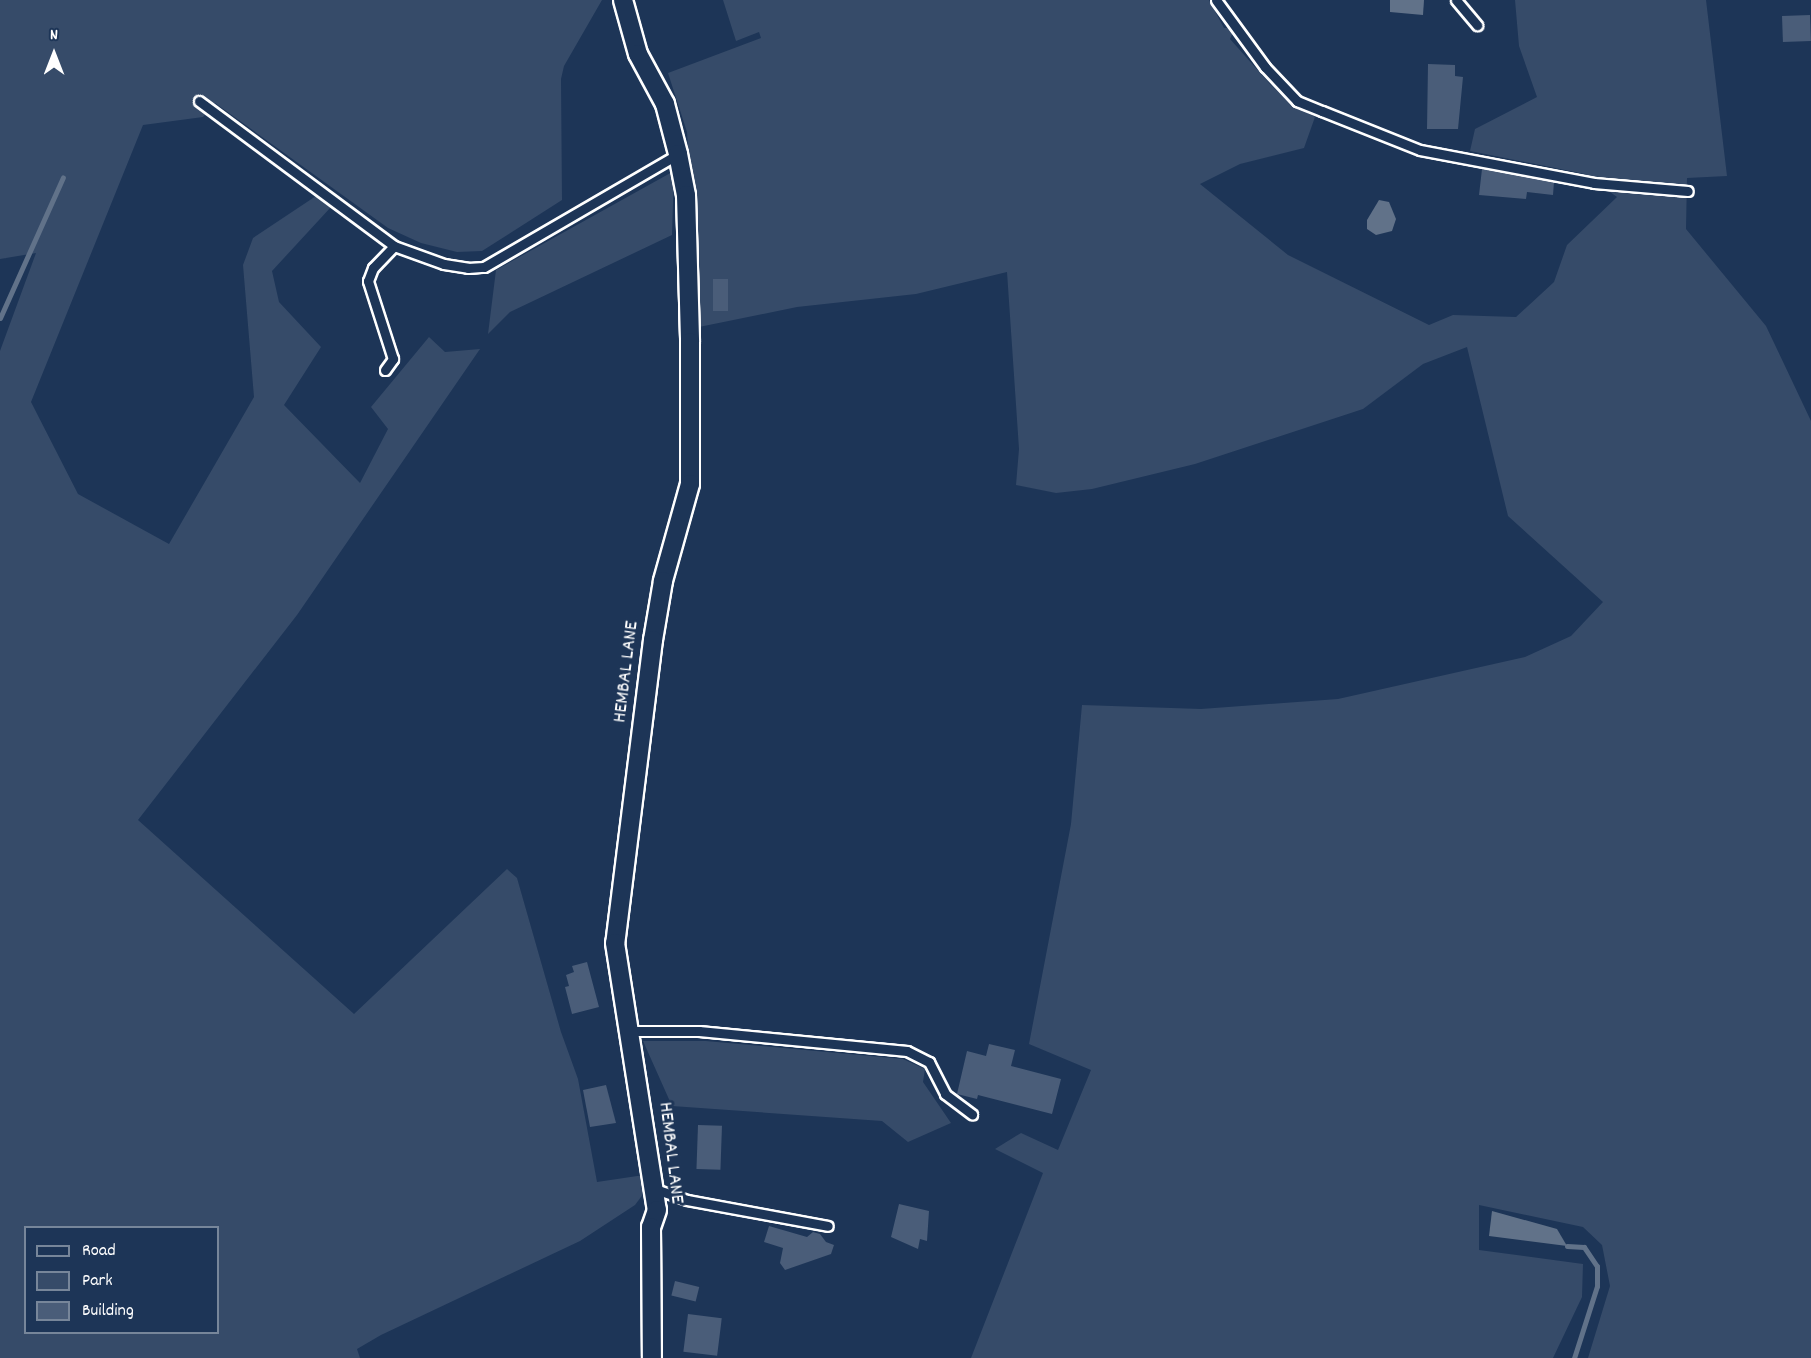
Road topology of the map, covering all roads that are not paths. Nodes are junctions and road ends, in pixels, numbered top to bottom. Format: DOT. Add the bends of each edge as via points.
graph roads {
  1 [pos="623,0"];
  2 [pos="1216,0"];
  3 [pos="1456,0"];
  4 [pos="1477,25"];
  5 [pos="199,101"];
  6 [pos="678,154"];
  7 [pos="1688,191"];
  8 [pos="394,246"];
  9 [pos="385,370"];
  10 [pos="629,1031"];
  11 [pos="972,1114"];
  12 [pos="655,1188"];
  13 [pos="828,1226"];
  14 [pos="652,1358"];
  1 -- 6 [label="street, HEMBAL LANE" via="638,54 665,104"];
  2 -- 7 [label="lane" via="1265,67 1297,101 1314,108 1420,150 1594,183"];
  3 -- 4 [label="lane"];
  5 -- 8 [label="lane"];
  6 -- 8 [label="lane" via="484,267 444,264"];
  6 -- 10 [label="street, HEMBAL LANE" via="686,195 690,484 663,581 652,640 615,943"];
  8 -- 9 [label="lane" via="373,268 368,281 393,359"];
  10 -- 11 [label="lane" via="699,1031 907,1051 929,1062 945,1094"];
  10 -- 12 [label="street, HEMBAL LANE"];
  12 -- 13 [label="lane" via="687,1200"];
  12 -- 14 [label="street, HEMBAL LANE" via="657,1210 651,1227"];
}
